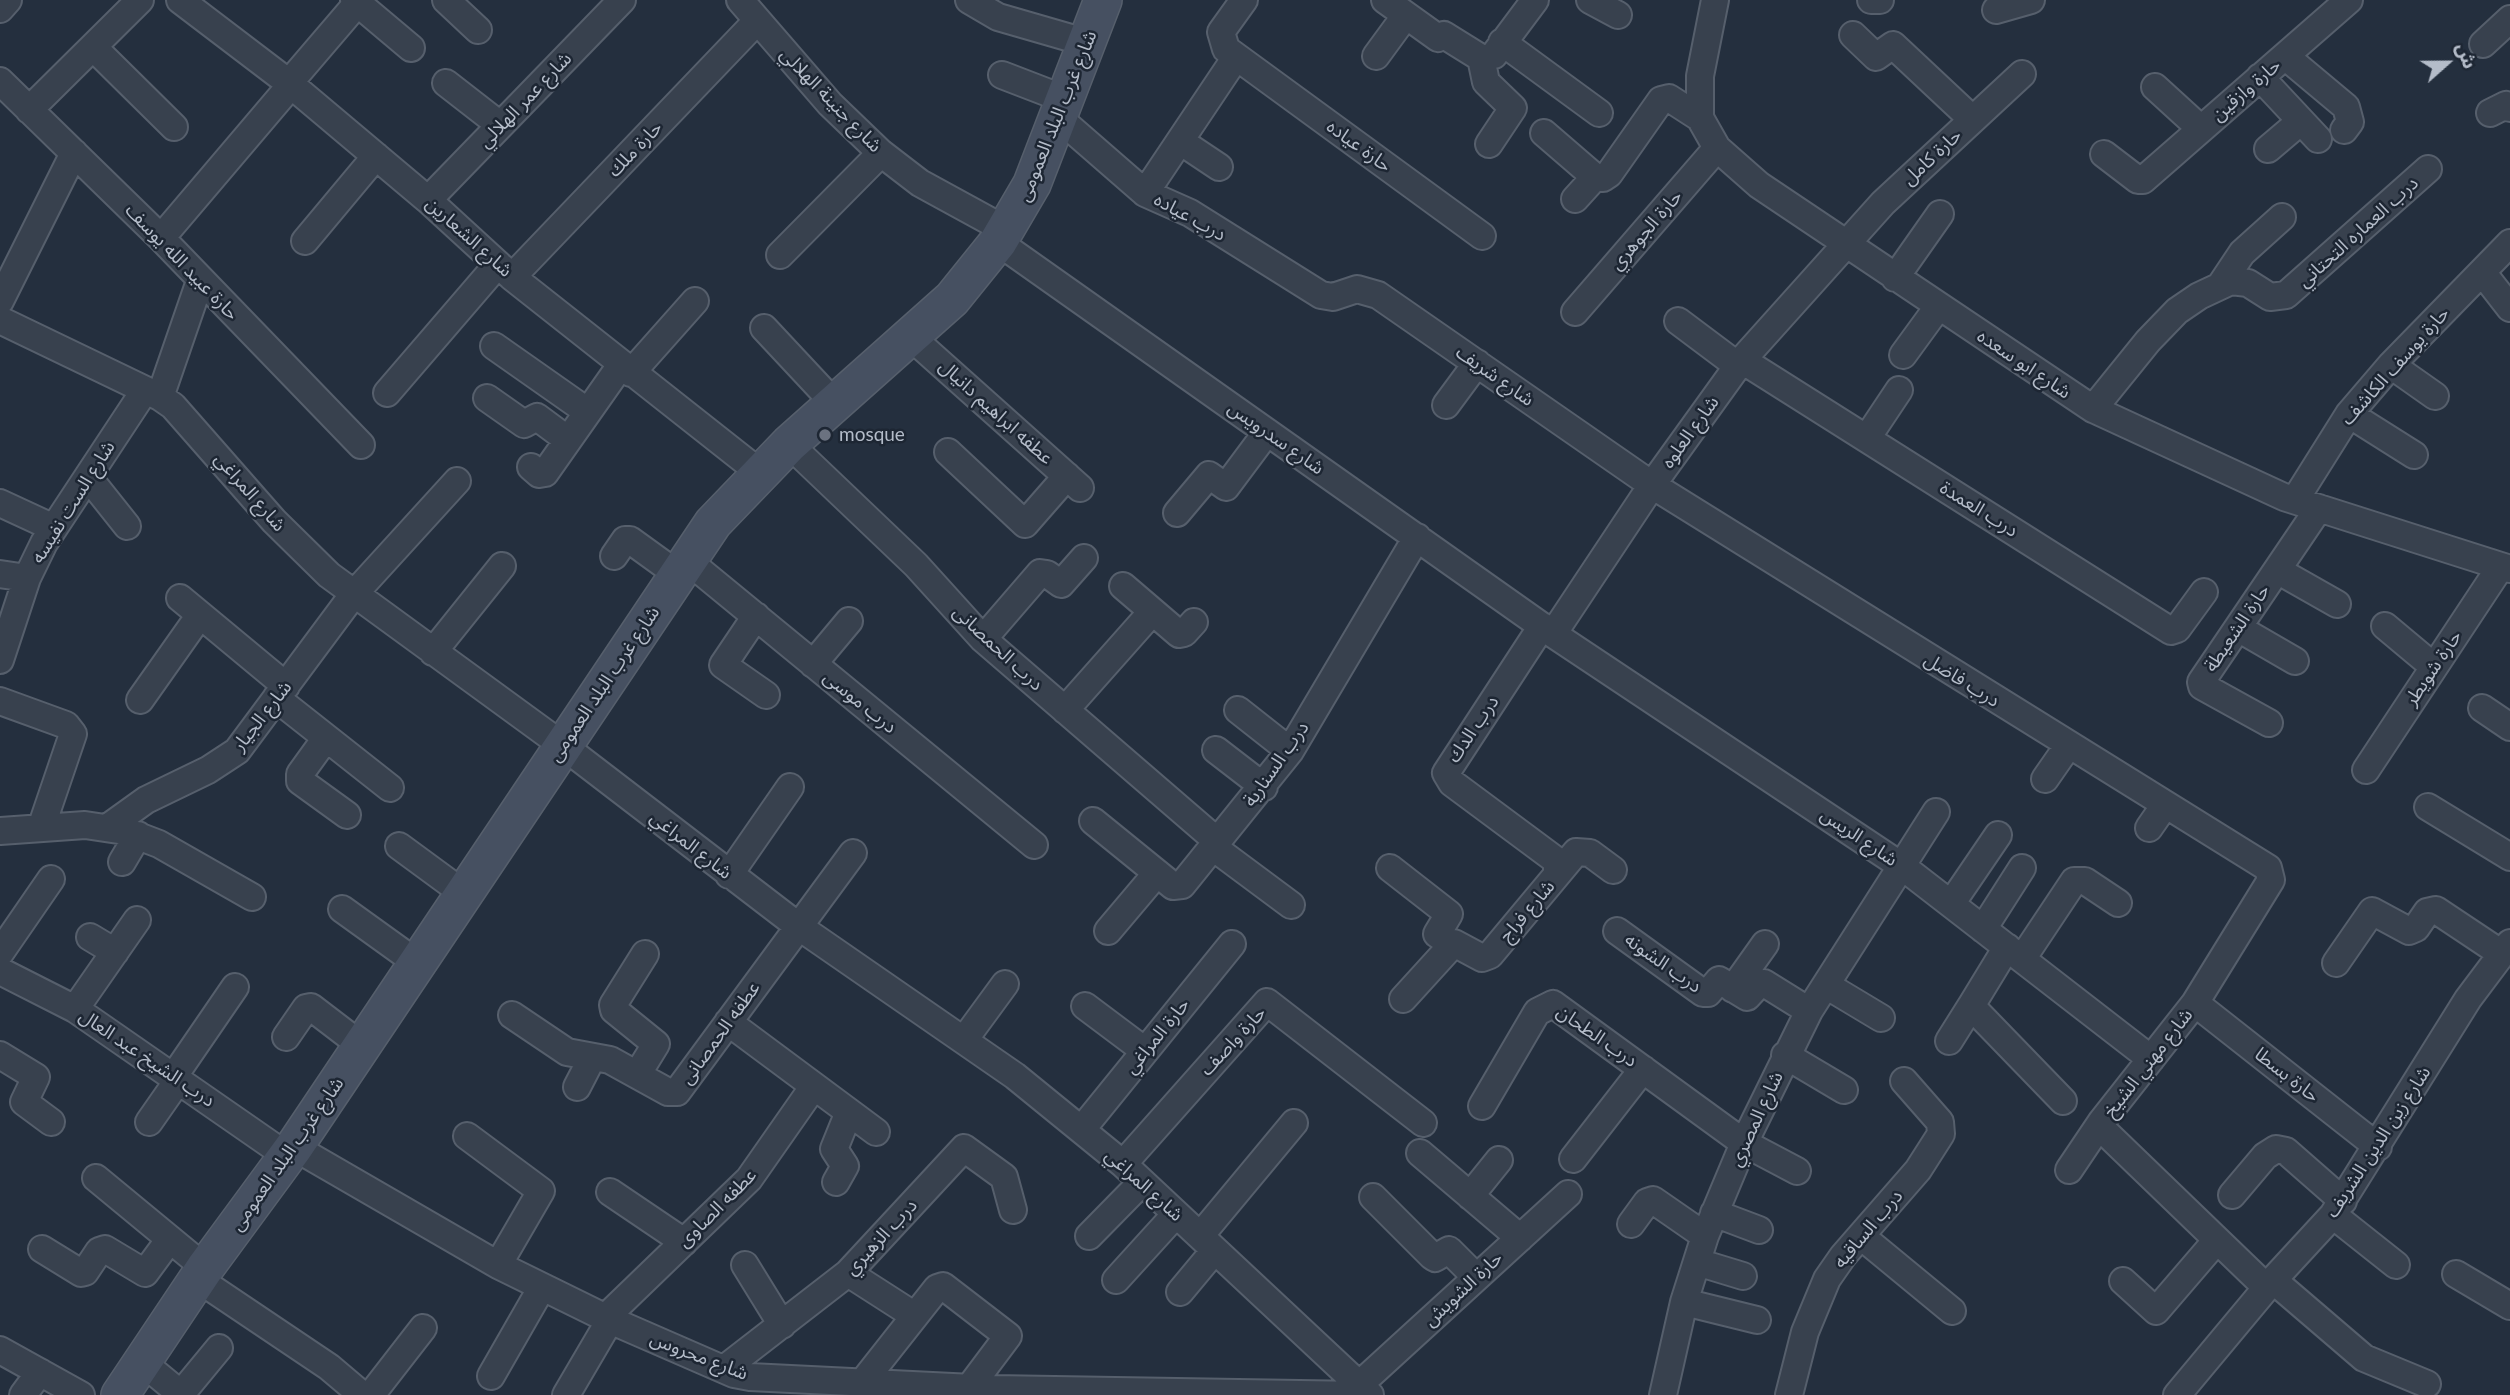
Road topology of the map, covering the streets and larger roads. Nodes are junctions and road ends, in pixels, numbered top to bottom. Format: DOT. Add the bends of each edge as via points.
graph roads {
  1 [pos="8,0"];
  2 [pos="140,0"];
  3 [pos="180,0"];
  4 [pos="446,0"];
  5 [pos="740,0"];
  6 [pos="969,0"];
  7 [pos="1103,0"];
  8 [pos="1244,0"];
  9 [pos="1535,0"];
  10 [pos="1590,0"];
  11 [pos="1715,0"];
  12 [pos="1871,0"];
  13 [pos="1880,0"];
  14 [pos="2031,0"];
  15 [pos="2349,0"];
  16 [pos="357,1"];
  17 [pos="611,4"];
  18 [pos="1396,7"];
  19 [pos="0,9"];
  20 [pos="1996,10"];
  21 [pos="1618,15"];
  22 [pos="2510,19"];
  23 [pos="757,21"];
  24 [pos="478,30"];
  25 [pos="1853,36"];
  26 [pos="1503,42"];
  27 [pos="1088,43"];
  28 [pos="2483,44"];
  29 [pos="93,47"];
  30 [pos="411,48"];
  31 [pos="1376,56"];
  32 [pos="2284,56"];
  33 [pos="1236,57"];
  34 [pos="1485,69"];
  35 [pos="2022,74"];
  36 [pos="1002,75"];
  37 [pos="2260,77"];
  38 [pos="0,81"];
  39 [pos="446,82"];
  40 [pos="290,84"];
  41 [pos="2155,87"];
  42 [pos="1063,109"];
  43 [pos="29,110"];
  44 [pos="1599,113"];
  45 [pos="1700,118"];
  46 [pos="1972,119"];
  47 [pos="500,125"];
  48 [pos="174,127"];
  49 [pos="2201,129"];
  50 [pos="2344,130"];
  51 [pos="1545,133"];
  52 [pos="1180,141"];
  53 [pos="1489,144"];
  54 [pos="1717,148"];
  55 [pos="2268,149"];
  56 [pos="74,153"];
  57 [pos="881,153"];
  58 [pos="2104,154"];
  59 [pos="376,156"];
  60 [pos="1219,167"];
  61 [pos="2428,169"];
  62 [pos="1595,177"];
  63 [pos="1145,192"];
  64 [pos="1575,199"];
  65 [pos="428,200"];
  66 [pos="1940,214"];
  67 [pos="2282,217"];
  68 [pos="1002,236"];
  69 [pos="1482,236"];
  70 [pos="161,238"];
  71 [pos="305,241"];
  72 [pos="1844,243"];
  73 [pos="2510,243"];
  74 [pos="780,255"];
  75 [pos="505,271"];
  76 [pos="2482,272"];
  77 [pos="1895,278"];
  78 [pos="200,281"];
  79 [pos="2222,283"];
  80 [pos="1333,297"];
  81 [pos="0,301"];
  82 [pos="695,301"];
  83 [pos="1938,307"];
  84 [pos="2510,308"];
  85 [pos="1575,312"];
  86 [pos="0,320"];
  87 [pos="1678,321"];
  88 [pos="764,328"];
  89 [pos="911,337"];
  90 [pos="494,346"];
  91 [pos="1903,355"];
  92 [pos="1476,363"];
  93 [pos="1740,363"];
  94 [pos="2391,365"];
  95 [pos="626,369"];
  96 [pos="1899,390"];
  97 [pos="152,393"];
  98 [pos="387,393"];
  99 [pos="2435,396"];
  100 [pos="487,398"];
  101 [pos="835,404"];
  102 [pos="1446,405"];
  103 [pos="2093,409"];
  104 [pos="588,412"];
  105 [pos="2349,414"];
  106 [pos="1268,432"];
  107 [pos="1867,438"];
  108 [pos="568,440"];
  109 [pos="789,444"];
  110 [pos="361,445"];
  111 [pos="948,452"];
  112 [pos="2414,455"];
  113 [pos="531,467"];
  114 [pos="759,472"];
  115 [pos="88,477"];
  116 [pos="457,481"];
  117 [pos="1652,485"];
  118 [pos="4,496"];
  119 [pos="2307,504"];
  120 [pos="1177,513"];
  121 [pos="127,526"];
  122 [pos="54,528"];
  123 [pos="1417,537"];
  124 [pos="614,556"];
  125 [pos="1084,558"];
  126 [pos="502,566"];
  127 [pos="682,567"];
  128 [pos="2506,567"];
  129 [pos="2277,569"];
  130 [pos="0,574"];
  131 [pos="27,578"];
  132 [pos="1123,586"];
  133 [pos="2204,592"];
  134 [pos="353,595"];
  135 [pos="2337,604"];
  136 [pos="1152,612"];
  137 [pos="756,616"];
  138 [pos="849,621"];
  139 [pos="1194,622"];
  140 [pos="2385,626"];
  141 [pos="2238,628"];
  142 [pos="1548,630"];
  143 [pos="983,639"];
  144 [pos="433,652"];
  145 [pos="0,660"];
  146 [pos="2295,661"];
  147 [pos="813,664"];
  148 [pos="2434,667"];
  149 [pos="281,692"];
  150 [pos="766,695"];
  151 [pos="140,700"];
  152 [pos="0,701"];
  153 [pos="2482,708"];
  154 [pos="1065,710"];
  155 [pos="1238,710"];
  156 [pos="2269,723"];
  157 [pos="2510,727"];
  158 [pos="326,738"];
  159 [pos="562,745"];
  160 [pos="2068,746"];
  161 [pos="1216,750"];
  162 [pos="1290,751"];
  163 [pos="2365,770"];
  164 [pos="2045,779"];
  165 [pos="790,787"];
  166 [pos="1264,787"];
  167 [pos="390,788"];
  168 [pos="2165,805"];
  169 [pos="2428,807"];
  170 [pos="1936,812"];
  171 [pos="347,816"];
  172 [pos="1093,821"];
  173 [pos="41,828"];
  174 [pos="107,828"];
  175 [pos="2149,828"];
  176 [pos="0,831"];
  177 [pos="138,835"];
  178 [pos="1998,835"];
  179 [pos="1215,844"];
  180 [pos="1034,845"];
  181 [pos="398,846"];
  182 [pos="853,853"];
  183 [pos="2510,857"];
  184 [pos="122,862"];
  185 [pos="1903,867"];
  186 [pos="1390,868"];
  187 [pos="2022,868"];
  188 [pos="1613,870"];
  189 [pos="1157,873"];
  190 [pos="1558,874"];
  191 [pos="2272,874"];
  192 [pos="729,875"];
  193 [pos="51,879"];
  194 [pos="248,885"];
  195 [pos="464,893"];
  196 [pos="2118,903"];
  197 [pos="1951,904"];
  198 [pos="1291,905"];
  199 [pos="342,909"];
  200 [pos="137,920"];
  201 [pos="798,926"];
  202 [pos="1983,929"];
  203 [pos="1108,931"];
  204 [pos="1617,931"];
  205 [pos="90,937"];
  206 [pos="1232,944"];
  207 [pos="1765,944"];
  208 [pos="1453,945"];
  209 [pos="2506,948"];
  210 [pos="115,951"];
  211 [pos="2014,953"];
  212 [pos="645,954"];
  213 [pos="417,963"];
  214 [pos="2336,963"];
  215 [pos="2,972"];
  216 [pos="1005,984"];
  217 [pos="1826,985"];
  218 [pos="234,987"];
  219 [pos="1733,989"];
  220 [pos="1403,999"];
  221 [pos="2195,1003"];
  222 [pos="1085,1006"];
  223 [pos="1971,1006"];
  224 [pos="75,1009"];
  225 [pos="1809,1011"];
  226 [pos="512,1015"];
  227 [pos="1881,1018"];
  228 [pos="728,1022"];
  229 [pos="286,1037"];
  230 [pos="964,1040"];
  231 [pos="1949,1041"];
  232 [pos="362,1046"];
  233 [pos="1145,1051"];
  234 [pos="0,1055"];
  235 [pos="1785,1055"];
  236 [pos="592,1058"];
  237 [pos="2151,1059"];
  238 [pos="1643,1069"];
  239 [pos="637,1075"];
  240 [pos="177,1078"];
  241 [pos="1904,1082"];
  242 [pos="814,1086"];
  243 [pos="577,1087"];
  244 [pos="1844,1090"];
  245 [pos="2063,1101"];
  246 [pos="1482,1106"];
  247 [pos="1958,1109"];
  248 [pos="849,1111"];
  249 [pos="2102,1121"];
  250 [pos="51,1122"];
  251 [pos="149,1122"];
  252 [pos="1294,1123"];
  253 [pos="1423,1123"];
  254 [pos="1082,1129"];
  255 [pos="876,1132"];
  256 [pos="1941,1134"];
  257 [pos="467,1136"];
  258 [pos="1744,1143"];
  259 [pos="2378,1147"];
  260 [pos="291,1152"];
  261 [pos="1420,1153"];
  262 [pos="1573,1159"];
  263 [pos="1499,1160"];
  264 [pos="1123,1164"];
  265 [pos="2069,1170"];
  266 [pos="1797,1171"];
  267 [pos="96,1178"];
  268 [pos="836,1182"];
  269 [pos="1142,1182"];
  270 [pos="610,1192"];
  271 [pos="1568,1194"];
  272 [pos="2232,1195"];
  273 [pos="1470,1196"];
  274 [pos="1373,1197"];
  275 [pos="2338,1208"];
  276 [pos="1013,1210"];
  277 [pos="1176,1214"];
  278 [pos="1631,1224"];
  279 [pos="1710,1225"];
  280 [pos="1759,1230"];
  281 [pos="1089,1236"];
  282 [pos="1861,1236"];
  283 [pos="1520,1237"];
  284 [pos="170,1239"];
  285 [pos="2217,1240"];
  286 [pos="684,1242"];
  287 [pos="1207,1243"];
  288 [pos="42,1249"];
  289 [pos="1697,1262"];
  290 [pos="498,1265"];
  291 [pos="745,1265"];
  292 [pos="2396,1265"];
  293 [pos="848,1273"];
  294 [pos="202,1274"];
  295 [pos="2456,1274"];
  296 [pos="1743,1276"];
  297 [pos="1476,1277"];
  298 [pos="1116,1280"];
  299 [pos="2123,1281"];
  300 [pos="2270,1284"];
  301 [pos="541,1287"];
  302 [pos="1180,1292"];
  303 [pos="1684,1302"];
  304 [pos="2510,1306"];
  305 [pos="1952,1311"];
  306 [pos="915,1316"];
  307 [pos="607,1319"];
  308 [pos="1756,1320"];
  309 [pos="782,1325"];
  310 [pos="423,1328"];
  311 [pos="219,1348"];
  312 [pos="0,1350"];
  313 [pos="142,1362"];
  314 [pos="40,1372"];
  315 [pos="491,1376"];
  316 [pos="730,1379"];
  317 [pos="862,1383"];
  318 [pos="2427,1384"];
  319 [pos="987,1392"];
  320 [pos="1363,1392"];
  321 [pos="181,1394"];
  322 [pos="1149,1394"];
  323 [pos="23,1395"];
  324 [pos="81,1395"];
  325 [pos="120,1395"];
  326 [pos="362,1395"];
  327 [pos="371,1395"];
  328 [pos="566,1395"];
  329 [pos="1664,1395"];
  330 [pos="1790,1395"];
  331 [pos="2177,1395"];
  1 -- 19 [label="street"];
  2 -- 29 [label="street"];
  3 -- 40 [label="street, شارع الشعارين"];
  4 -- 24 [label="street"];
  5 -- 23 [label="street, شارع جنينة الهلالي"];
  6 -- 27 [label="street" via="998,17"];
  7 -- 27 [label="street, شارع غرب البلد العمومى"];
  8 -- 33 [label="street" via="1221,32 1222,44"];
  9 -- 26 [label="street"];
  10 -- 21 [label="street"];
  11 -- 45 [label="street, شارع ابو سعده" via="1700,76"];
  12 -- 13 [label="street"];
  14 -- 20 [label="street"];
  15 -- 32 [label="street, حارة وازقين"];
  16 -- 30 [label="street"];
  16 -- 40 [label="street"];
  17 -- 47 [label="street, شارع عمر الهلالي"];
  18 -- 31 [label="street"];
  18 -- 34 [label="street" via="1438,38 1444,34 1477,54"];
  22 -- 28 [label="street"];
  23 -- 57 [label="street, شارع جنينة الهلالي" via="830,104"];
  23 -- 75 [label="street, حارة ملك"];
  25 -- 46 [label="street" via="1875,57 1894,45"];
  26 -- 34 [label="street"];
  26 -- 44 [label="street"];
  27 -- 42 [label="street, شارع غرب البلد العمومى"];
  29 -- 43 [label="street"];
  29 -- 48 [label="street"];
  32 -- 37 [label="street, حارة وازقين"];
  32 -- 50 [label="street" via="2346,107 2350,122"];
  33 -- 52 [label="street"];
  33 -- 69 [label="street, حارة عياده"];
  34 -- 53 [label="street" via="1489,87 1513,108"];
  35 -- 46 [label="street, حارة كامل"];
  36 -- 42 [label="street, درب عياده"];
  37 -- 49 [label="street, حارة وازقين"];
  37 -- 55 [label="street" via="2310,130"];
  38 -- 43 [label="street, حارة عبيد الله يوسف"];
  39 -- 47 [label="street"];
  40 -- 59 [label="street, شارع الشعارين"];
  40 -- 70 [label="street"];
  41 -- 49 [label="street"];
  42 -- 63 [label="street, درب عياده"];
  42 -- 68 [label="street, شارع غرب البلد العمومى" via="1032,184"];
  43 -- 56 [label="street, حارة عبيد الله يوسف"];
  45 -- 54 [label="street, شارع ابو سعده"];
  45 -- 62 [label="street" via="1665,98 1607,177"];
  46 -- 72 [label="street, حارة كامل"];
  47 -- 65 [label="street, شارع عمر الهلالي"];
  49 -- 58 [label="street, حارة وازقين" via="2143,180"];
  51 -- 62 [label="street"];
  52 -- 60 [label="street"];
  52 -- 63 [label="street"];
  54 -- 72 [label="street, شارع ابو سعده" via="1759,185"];
  54 -- 85 [label="street, حارة الجوهري"];
  56 -- 70 [label="street, حارة عبيد الله يوسف"];
  56 -- 81 [label="street"];
  57 -- 68 [label="street, شارع جنينة الهلالي"];
  57 -- 74 [label="street"];
  59 -- 65 [label="street, شارع الشعارين"];
  59 -- 71 [label="street"];
  61 -- 79 [label="street, درب العماره التحتاني" via="2286,295 2270,297 2240,281"];
  62 -- 64 [label="street"];
  63 -- 80 [label="street, درب عياده" via="1190,213 1321,295"];
  65 -- 75 [label="street, شارع الشعارين"];
  66 -- 77 [label="street"];
  67 -- 79 [label="street" via="2242,253"];
  68 -- 89 [label="street, شارع غرب البلد العمومى" via="952,299"];
  68 -- 106 [label="street, شارع سدرويس"];
  70 -- 78 [label="street, حارة عبيد الله يوسف"];
  72 -- 77 [label="street, شارع ابو سعده"];
  72 -- 93 [label="street, شارع العلوه"];
  73 -- 76 [label="street, حارة يوسف الكاشف"];
  75 -- 95 [label="street, شارع الشعارين"];
  75 -- 98 [label="street, حارة ملك"];
  76 -- 84 [label="street"];
  76 -- 94 [label="street, حارة يوسف الكاشف"];
  77 -- 83 [label="street, شارع ابو سعده"];
  78 -- 97 [label="street, شارع الست نفيسه"];
  78 -- 110 [label="street, حارة عبيد الله يوسف"];
  79 -- 103 [label="street" via="2162,325"];
  80 -- 92 [label="street, شارع شريف" via="1357,289 1371,291"];
  82 -- 95 [label="street"];
  83 -- 91 [label="street"];
  83 -- 103 [label="street, شارع ابو سعده"];
  86 -- 97 [label="street, شارع المراغي"];
  87 -- 93 [label="street, درب العمدة"];
  88 -- 101 [label="street"];
  89 -- 101 [label="street, شارع غرب البلد العمومى"];
  89 -- 111 [label="street, عطفه ابراهيم دانيال" via="1074,482 1027,524"];
  90 -- 104 [label="street"];
  92 -- 102 [label="street"];
  92 -- 117 [label="street, شارع شريف"];
  93 -- 107 [label="street, درب العمدة"];
  93 -- 117 [label="street, شارع العلوه"];
  94 -- 99 [label="street"];
  94 -- 105 [label="street, حارة يوسف الكاشف"];
  95 -- 104 [label="street"];
  95 -- 114 [label="street, شارع الشعارين"];
  96 -- 107 [label="street"];
  97 -- 115 [label="street, شارع الست نفيسه"];
  97 -- 134 [label="street, شارع المراغي" via="189,422 292,540"];
  100 -- 108 [label="street" via="524,424 537,417"];
  101 -- 109 [label="street, شارع غرب البلد العمومى"];
  103 -- 119 [label="street, شارع ابو سعده"];
  104 -- 108 [label="street"];
  105 -- 112 [label="street"];
  105 -- 119 [label="street, حارة يوسف الكاشف"];
  106 -- 120 [label="street" via="1226,487 1209,475"];
  106 -- 123 [label="street, شارع سدرويس"];
  107 -- 133 [label="street, درب العمدة" via="2171,631"];
  108 -- 113 [label="street" via="545,473"];
  109 -- 114 [label="street, شارع غرب البلد العمومى"];
  109 -- 143 [label="street, درب الحمصانى" via="910,559"];
  114 -- 127 [label="street, شارع غرب البلد العمومى" via="713,523"];
  115 -- 121 [label="street"];
  115 -- 122 [label="street, شارع الست نفيسه"];
  116 -- 134 [label="street, شارع الجيار"];
  117 -- 142 [label="street, شارع العلوه"];
  117 -- 160 [label="street, درب فاضل"];
  118 -- 122 [label="street"];
  119 -- 128 [label="street, شارع ابو سعده"];
  119 -- 129 [label="street, حارة الشعيطة"];
  122 -- 131 [label="street, شارع الست نفيسه"];
  123 -- 142 [label="street, شارع سدرويس"];
  123 -- 162 [label="street, درب السنارية"];
  124 -- 127 [label="street, درب موسى" via="625,540 630,540"];
  125 -- 143 [label="street" via="1061,584 1040,573"];
  126 -- 144 [label="street"];
  127 -- 137 [label="street, درب موسى"];
  127 -- 159 [label="street, شارع غرب البلد العمومى"];
  128 -- 148 [label="street, حارة شويطر"];
  129 -- 135 [label="street"];
  129 -- 141 [label="street, حارة الشعيطة"];
  130 -- 131 [label="street"];
  131 -- 145 [label="street, شارع الست نفيسه"];
  132 -- 136 [label="street"];
  134 -- 144 [label="street, شارع المراغي"];
  134 -- 149 [label="street, شارع الجيار"];
  136 -- 139 [label="street" via="1179,634"];
  136 -- 154 [label="street"];
  137 -- 147 [label="street, درب موسى"];
  137 -- 150 [label="street" via="723,665"];
  138 -- 147 [label="street"];
  140 -- 148 [label="street"];
  141 -- 146 [label="street"];
  141 -- 156 [label="street, حارة الشعيطة" via="2201,684"];
  142 -- 185 [label="street, شارع الريس"];
  142 -- 190 [label="street, درب الدك" via="1446,773 1553,858"];
  143 -- 154 [label="street, درب الحمصانى"];
  144 -- 159 [label="street, شارع المراغي"];
  147 -- 180 [label="street, درب موسى"];
  148 -- 163 [label="street, حارة شويطر"];
  149 -- 151 [label="street" via="190,606"];
  149 -- 158 [label="street"];
  149 -- 174 [label="street, شارع الجيار" via="226,760 146,800"];
  152 -- 173 [label="street" via="66,725 73,734"];
  153 -- 157 [label="street"];
  154 -- 179 [label="street, درب الحمصانى"];
  155 -- 162 [label="street"];
  158 -- 167 [label="street"];
  158 -- 171 [label="street" via="300,781"];
  159 -- 192 [label="street, شارع المراغي"];
  159 -- 195 [label="street, شارع غرب البلد العمومى"];
  160 -- 164 [label="street"];
  160 -- 168 [label="street, درب فاضل"];
  161 -- 166 [label="street"];
  162 -- 166 [label="street, درب السنارية"];
  165 -- 192 [label="street"];
  166 -- 179 [label="street, درب السنارية"];
  168 -- 175 [label="street"];
  168 -- 191 [label="street, درب فاضل"];
  169 -- 183 [label="street"];
  170 -- 185 [label="street, شارع المصري"];
  172 -- 189 [label="street, درب السنارية"];
  173 -- 174 [label="street"];
  173 -- 176 [label="street"];
  174 -- 177 [label="street"];
  177 -- 184 [label="street"];
  177 -- 194 [label="street"];
  178 -- 197 [label="street"];
  179 -- 189 [label="street, درب السنارية" via="1179,887"];
  179 -- 198 [label="street, درب الحمصانى"];
  181 -- 195 [label="street"];
  182 -- 201 [label="street, عطفه الحمصانى"];
  185 -- 197 [label="street, شارع الريس"];
  185 -- 217 [label="street, شارع المصري"];
  186 -- 208 [label="street" via="1449,914 1437,934"];
  187 -- 202 [label="street"];
  188 -- 190 [label="street" via="1581,851"];
  189 -- 203 [label="street"];
  190 -- 208 [label="street, شارع فراج" via="1488,957 1482,958 1459,943"];
  191 -- 221 [label="street, شارع مهني الشيخ"];
  192 -- 201 [label="street, شارع المراغي"];
  193 -- 215 [label="street"];
  195 -- 213 [label="street, شارع غرب البلد العمومى"];
  196 -- 211 [label="street" via="2085,881 2074,881"];
  197 -- 202 [label="street, شارع الريس"];
  199 -- 213 [label="street"];
  200 -- 210 [label="street"];
  201 -- 228 [label="street, عطفه الحمصانى"];
  201 -- 230 [label="street, شارع المراغي"];
  202 -- 211 [label="street, شارع الريس"];
  204 -- 219 [label="street, درب الشونه" via="1703,993 1719,980"];
  205 -- 210 [label="street"];
  206 -- 233 [label="street, حارة المراغي"];
  207 -- 219 [label="street"];
  208 -- 220 [label="street"];
  209 -- 214 [label="street" via="2436,910 2427,912 2409,931 2372,911"];
  209 -- 259 [label="street, شارع زين الدين الشريف" via="2468,999"];
  210 -- 224 [label="street"];
  211 -- 223 [label="street"];
  211 -- 237 [label="street, شارع الريس"];
  212 -- 239 [label="street" via="613,1005 656,1044"];
  213 -- 232 [label="street, شارع غرب البلد العمومى"];
  215 -- 224 [label="street, درب الشيخ عبد العال"];
  216 -- 230 [label="street"];
  217 -- 225 [label="street, شارع المصري"];
  217 -- 227 [label="street"];
  218 -- 240 [label="street"];
  219 -- 225 [label="street, درب الشونه" via="1747,998 1764,983"];
  221 -- 237 [label="street, شارع مهني الشيخ"];
  221 -- 259 [label="street, حارة بسطا"];
  222 -- 233 [label="street"];
  223 -- 231 [label="street"];
  223 -- 245 [label="street"];
  224 -- 240 [label="street, درب الشيخ عبد العال"];
  225 -- 235 [label="street, شارع المصري"];
  226 -- 236 [label="street, عطفه الحمصانى" via="567,1052"];
  228 -- 239 [label="street, عطفه الحمصانى" via="677,1092 668,1092"];
  228 -- 242 [label="street"];
  229 -- 232 [label="street" via="311,1007"];
  230 -- 254 [label="street, شارع المراغي"];
  232 -- 260 [label="street, شارع غرب البلد العمومى"];
  233 -- 254 [label="street, حارة المراغي"];
  234 -- 250 [label="street" via="36,1077 24,1102"];
  235 -- 244 [label="street"];
  235 -- 258 [label="street, شارع المصري"];
  236 -- 239 [label="street, عطفه الحمصانى" via="610,1060"];
  236 -- 243 [label="street"];
  237 -- 249 [label="street, شارع مهني الشيخ"];
  238 -- 246 [label="street, درب الطحان" via="1558,1006 1546,1005 1537,1012"];
  238 -- 258 [label="street, درب الطحان"];
  238 -- 262 [label="street"];
  240 -- 251 [label="street"];
  240 -- 260 [label="street, درب الشيخ عبد العال"];
  241 -- 256 [label="street" via="1940,1122"];
  242 -- 248 [label="street"];
  242 -- 286 [label="street, عطفه الصاوى" via="748,1180"];
  247 -- 256 [label="street, درب الساقيه"];
  248 -- 255 [label="street"];
  248 -- 268 [label="street" via="834,1149 845,1166"];
  249 -- 265 [label="street"];
  249 -- 285 [label="street, شارع مهني الشيخ" via="2105,1134"];
  252 -- 287 [label="street"];
  253 -- 264 [label="street, حارة واصف" via="1267,1002"];
  254 -- 264 [label="street, شارع المراغي"];
  256 -- 282 [label="street, درب الساقيه" via="1918,1170"];
  257 -- 290 [label="street" via="541,1191"];
  258 -- 266 [label="street, درب الطحان"];
  258 -- 279 [label="street, شارع المصري"];
  259 -- 275 [label="street, شارع زين الدين الشريف"];
  260 -- 290 [label="street, شارع محروس"];
  260 -- 294 [label="street, شارع غرب البلد العمومى"];
  261 -- 273 [label="street"];
  263 -- 273 [label="street"];
  264 -- 269 [label="street, شارع المراغي"];
  267 -- 284 [label="street"];
  269 -- 277 [label="street, شارع المراغي"];
  269 -- 281 [label="street"];
  270 -- 286 [label="street"];
  271 -- 283 [label="street, حارة الشويش"];
  272 -- 275 [label="street" via="2270,1151 2281,1149"];
  273 -- 283 [label="street"];
  274 -- 297 [label="street" via="1432,1256 1449,1250"];
  275 -- 292 [label="street"];
  275 -- 300 [label="street, شارع زين الدين الشريف"];
  276 -- 293 [label="street, درب الزهيري" via="1004,1177 964,1148"];
  277 -- 287 [label="street, شارع المراغي"];
  277 -- 298 [label="street"];
  278 -- 279 [label="street" via="1653,1200"];
  279 -- 280 [label="street"];
  279 -- 289 [label="street, شارع المصري"];
  282 -- 305 [label="street"];
  282 -- 330 [label="street, درب الساقيه" via="1827,1279 1815,1305"];
  283 -- 297 [label="street, حارة الشويش"];
  284 -- 288 [label="street" via="145,1273 104,1249 81,1273"];
  284 -- 294 [label="street"];
  285 -- 299 [label="street" via="2156,1311"];
  285 -- 300 [label="street, شارع مهني الشيخ"];
  286 -- 307 [label="street, عطفه الصاوى"];
  287 -- 302 [label="street"];
  287 -- 320 [label="street, شارع المراغي"];
  289 -- 296 [label="street"];
  289 -- 303 [label="street, شارع المصري"];
  290 -- 301 [label="street, شارع محروس"];
  291 -- 309 [label="street"];
  293 -- 306 [label="street"];
  293 -- 309 [label="street, درب الزهيري"];
  294 -- 313 [label="street, شارع غرب البلد العمومى"];
  294 -- 326 [label="street"];
  295 -- 304 [label="street"];
  297 -- 320 [label="street, حارة الشويش"];
  300 -- 318 [label="street, شارع مهني الشيخ" via="2364,1358"];
  300 -- 331 [label="street, شارع زين الدين الشريف"];
  301 -- 307 [label="street, شارع محروس"];
  301 -- 315 [label="street"];
  303 -- 308 [label="street"];
  303 -- 329 [label="street, شارع المصري"];
  306 -- 317 [label="street"];
  306 -- 319 [label="street" via="943,1286 1007,1334"];
  307 -- 316 [label="street, شارع محروس"];
  307 -- 328 [label="street, عطفه الصاوى"];
  309 -- 316 [label="street, درب الزهيري"];
  310 -- 327 [label="street"];
  311 -- 321 [label="street"];
  312 -- 314 [label="street"];
  313 -- 321 [label="street"];
  313 -- 325 [label="street, شارع غرب البلد العمومى"];
  314 -- 323 [label="street"];
  314 -- 324 [label="street"];
  316 -- 317 [label="street, شارع محروس"];
  317 -- 319 [label="street, شارع محروس"];
  319 -- 322 [label="street, شارع محروس"];
  320 -- 322 [label="street, شارع محروس"];
}
